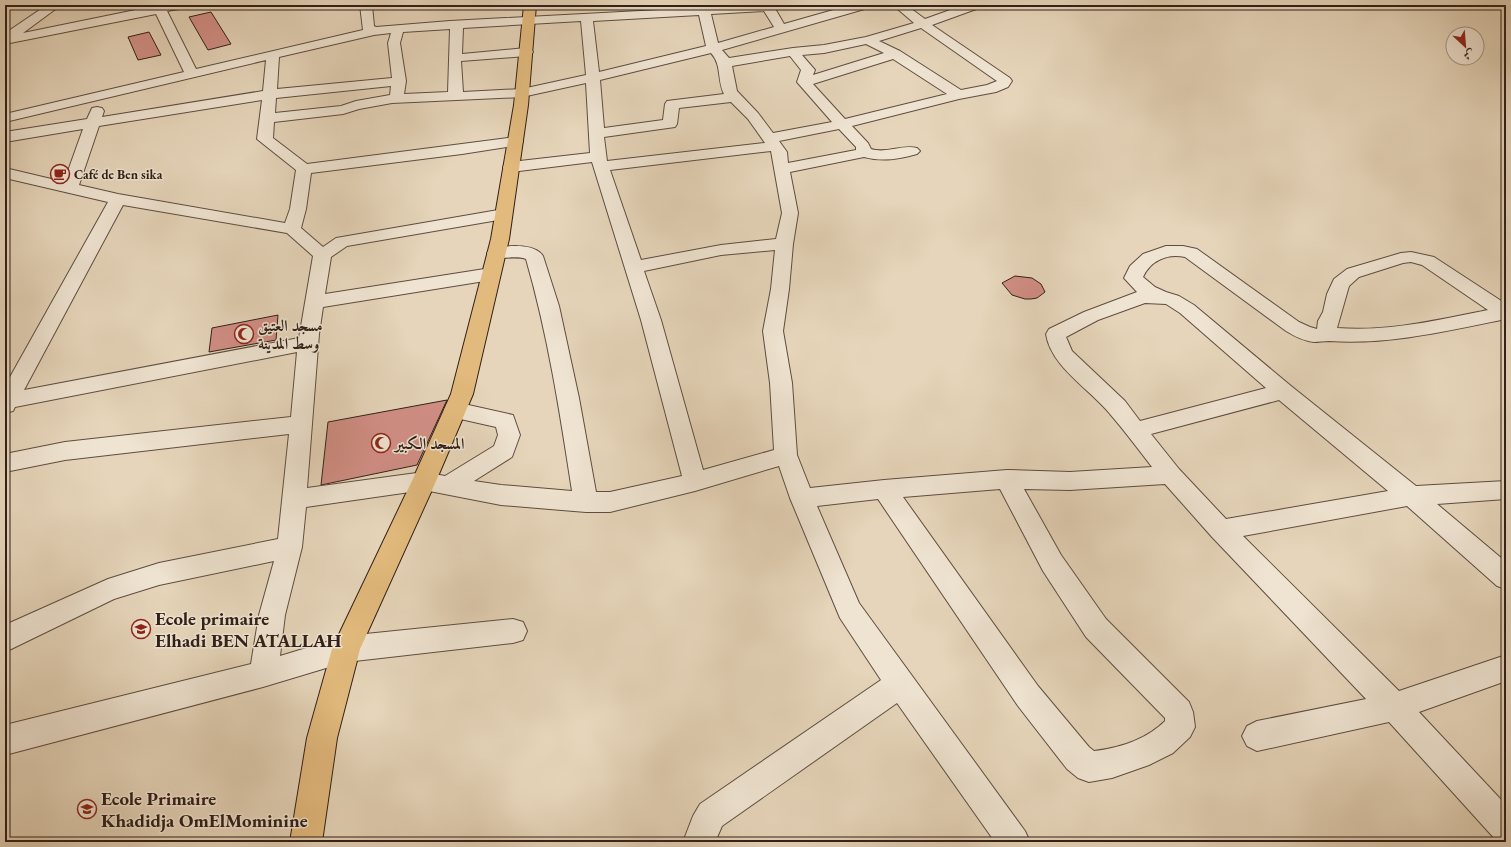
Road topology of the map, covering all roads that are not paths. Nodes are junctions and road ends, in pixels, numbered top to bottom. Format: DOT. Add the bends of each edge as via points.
graph roads {
  1 [pos="55,5"];
  2 [pos="181,5"];
  3 [pos="366,5"];
  4 [pos="864,5"];
  5 [pos="899,5"];
  6 [pos="976,5"];
  7 [pos="768,6"];
  8 [pos="158,8"];
  9 [pos="703,8"];
  10 [pos="101,10"];
  11 [pos="530,13"];
  12 [pos="587,18"];
  13 [pos="91,23"];
  14 [pos="923,24"];
  15 [pos="457,25"];
  16 [pos="22,28"];
  17 [pos="783,29"];
  18 [pos="5,30"];
  19 [pos="397,30"];
  20 [pos="374,31"];
  21 [pos="5,39"];
  22 [pos="868,40"];
  23 [pos="713,48"];
  24 [pos="526,52"];
  25 [pos="798,52"];
  26 [pos="895,54"];
  27 [pos="273,56"];
  28 [pos="455,58"];
  29 [pos="725,63"];
  30 [pos="192,74"];
  31 [pos="593,77"];
  32 [pos="399,81"];
  33 [pos="804,82"];
  34 [pos="522,93"];
  35 [pos="103,94"];
  36 [pos="270,94"];
  37 [pos="959,95"];
  38 [pos="455,96"];
  39 [pos="735,97"];
  40 [pos="396,99"];
  41 [pos="5,118"];
  42 [pos="267,118"];
  43 [pos="93,122"];
  44 [pos="842,124"];
  45 [pos="597,133"];
  46 [pos="5,138"];
  47 [pos="515,142"];
  48 [pos="773,142"];
  49 [pos="912,151"];
  50 [pos="864,152"];
  51 [pos="600,162"];
  52 [pos="511,167"];
  53 [pos="304,169"];
  54 [pos="781,169"];
  55 [pos="6,174"];
  56 [pos="70,187"];
  57 [pos="118,199"];
  58 [pos="504,214"];
  59 [pos="292,229"];
  60 [pos="784,244"];
  61 [pos="496,252"];
  62 [pos="322,255"];
  63 [pos="634,267"];
  64 [pos="491,274"];
  65 [pos="1160,298"];
  66 [pos="314,302"];
  67 [pos="1506,313"];
  68 [pos="1326,334"];
  69 [pos="308,343"];
  70 [pos="1283,391"];
  71 [pos="6,402"];
  72 [pos="456,410"];
  73 [pos="301,424"];
  74 [pos="1136,430"];
  75 [pos="786,456"];
  76 [pos="5,463"];
  77 [pos="1171,475"];
  78 [pos="1007,479"];
  79 [pos="424,481"];
  80 [pos="695,482"];
  81 [pos="449,486"];
  82 [pos="884,488"];
  83 [pos="1506,490"];
  84 [pos="1411,496"];
  85 [pos="802,498"];
  86 [pos="294,499"];
  87 [pos="586,502"];
  88 [pos="1222,530"];
  89 [pos="290,547"];
  90 [pos="1506,578"];
  91 [pos="513,632"];
  92 [pos="5,638"];
  93 [pos="346,649"];
  94 [pos="1506,668"];
  95 [pos="263,674"];
  96 [pos="900,684"];
  97 [pos="1394,707"];
  98 [pos="1256,736"];
  99 [pos="5,740"];
  100 [pos="1506,828"];
  101 [pos="306,842"];
  102 [pos="699,842"];
  103 [pos="1014,842"];
  1 -- 16 [label="street"];
  2 -- 8 [label="street"];
  3 -- 20 [label="street" via="368,28"];
  4 -- 17 [label="street"];
  5 -- 14 [label="street"];
  6 -- 14 [label="street"];
  7 -- 9 [label="street"];
  7 -- 17 [label="street"];
  8 -- 13 [label="street"];
  8 -- 30 [label="street"];
  9 -- 12 [label="street"];
  9 -- 23 [label="street"];
  10 -- 13 [label="street" via="95,14"];
  11 -- 12 [label="street"];
  11 -- 15 [label="street"];
  11 -- 24 [label="main road"];
  12 -- 31 [label="street"];
  13 -- 16 [label="street"];
  13 -- 21 [label="street"];
  14 -- 22 [label="street"];
  14 -- 37 [label="street" via="1004,81 1003,84 991,89"];
  15 -- 19 [label="street"];
  15 -- 28 [label="street"];
  16 -- 18 [label="street"];
  16 -- 21 [label="street"];
  17 -- 23 [label="street"];
  17 -- 25 [label="street"];
  19 -- 20 [label="street"];
  19 -- 32 [label="street" via="394,43"];
  20 -- 27 [label="street"];
  22 -- 25 [label="street"];
  22 -- 26 [label="street"];
  23 -- 29 [label="street" via="722,56"];
  23 -- 31 [label="street"];
  24 -- 28 [label="street"];
  24 -- 34 [label="main road"];
  25 -- 29 [label="street"];
  25 -- 33 [label="street" via="808,70"];
  26 -- 33 [label="street"];
  26 -- 37 [label="street"];
  27 -- 30 [label="street"];
  27 -- 36 [label="street"];
  28 -- 38 [label="street"];
  29 -- 39 [label="street" via="730,92"];
  30 -- 35 [label="street"];
  31 -- 34 [label="street"];
  31 -- 45 [label="street"];
  32 -- 36 [label="street"];
  32 -- 40 [label="street"];
  33 -- 44 [label="street"];
  34 -- 38 [label="street"];
  34 -- 47 [label="main road"];
  35 -- 41 [label="street"];
  35 -- 43 [label="street"];
  36 -- 42 [label="street"];
  36 -- 43 [label="street"];
  37 -- 44 [label="street"];
  38 -- 40 [label="street"];
  39 -- 45 [label="street" via="672,104 670,124"];
  39 -- 48 [label="street"];
  40 -- 42 [label="street" via="356,105 343,110"];
  42 -- 53 [label="street" via="265,139"];
  43 -- 46 [label="street"];
  43 -- 56 [label="street"];
  44 -- 48 [label="street"];
  44 -- 50 [label="street" via="863,146"];
  45 -- 51 [label="street"];
  47 -- 52 [label="main road"];
  47 -- 53 [label="street"];
  48 -- 51 [label="street" via="616,164"];
  48 -- 54 [label="street" via="779,152"];
  49 -- 50 [label="street" via="889,156 875,156"];
  50 -- 54 [label="street"];
  51 -- 52 [label="street"];
  51 -- 63 [label="street"];
  52 -- 58 [label="main road"];
  53 -- 59 [label="street"];
  54 -- 60 [label="street" via="790,213"];
  55 -- 56 [label="street"];
  56 -- 57 [label="street"];
  57 -- 59 [label="street"];
  57 -- 71 [label="street"];
  58 -- 61 [label="main road"];
  58 -- 62 [label="street" via="342,242"];
  59 -- 62 [label="street"];
  60 -- 63 [label="street" via="721,250"];
  60 -- 75 [label="street" via="773,331 781,383"];
  61 -- 64 [label="main road"];
  61 -- 87 [label="street" via="520,251 534,256 549,306"];
  62 -- 66 [label="street"];
  63 -- 80 [label="street"];
  64 -- 66 [label="street"];
  64 -- 72 [label="main road"];
  65 -- 68 [label="street" via="1145,291 1138,284 1133,278 1135,271 1147,258 1169,250 1186,251 1293,327 1307,334"];
  65 -- 70 [label="street" via="1172,300 1187,309"];
  65 -- 74 [label="street" via="1143,297 1091,316 1056,334 1064,354 1117,406"];
  66 -- 69 [label="street"];
  67 -- 68 [label="street" via="1378,335 1348,337"];
  67 -- 68 [label="street" via="1428,261 1411,257 1401,258 1353,273 1342,283 1336,294"];
  69 -- 71 [label="street"];
  69 -- 73 [label="street"];
  70 -- 74 [label="street"];
  70 -- 84 [label="street"];
  72 -- 79 [label="main road"];
  72 -- 81 [label="street" via="505,420 508,435 504,451"];
  73 -- 76 [label="street" via="65,451"];
  73 -- 86 [label="street"];
  74 -- 77 [label="street"];
  75 -- 80 [label="street"];
  75 -- 85 [label="street"];
  77 -- 78 [label="street" via="1070,481"];
  77 -- 88 [label="street"];
  78 -- 82 [label="street"];
  78 -- 82 [label="street" via="1052,563 1096,628 1179,712 1180,727 1173,735 1150,749 1106,766 1089,767 1078,758 1028,696"];
  79 -- 81 [label="street"];
  79 -- 86 [label="street"];
  79 -- 93 [label="main road"];
  80 -- 87 [label="street" via="610,502"];
  81 -- 87 [label="street" via="501,495"];
  82 -- 85 [label="street"];
  83 -- 84 [label="street"];
  84 -- 88 [label="street"];
  84 -- 90 [label="street"];
  85 -- 96 [label="street" via="849,610"];
  86 -- 89 [label="street"];
  88 -- 97 [label="street"];
  89 -- 92 [label="street" via="159,574 108,590"];
  89 -- 95 [label="street" via="272,615"];
  91 -- 93 [label="street"];
  93 -- 95 [label="street"];
  93 -- 101 [label="main road" via="322,738"];
  94 -- 97 [label="street"];
  95 -- 99 [label="street"];
  96 -- 102 [label="street" via="711,815"];
  96 -- 103 [label="street"];
  97 -- 98 [label="street"];
  97 -- 100 [label="street"];
}
